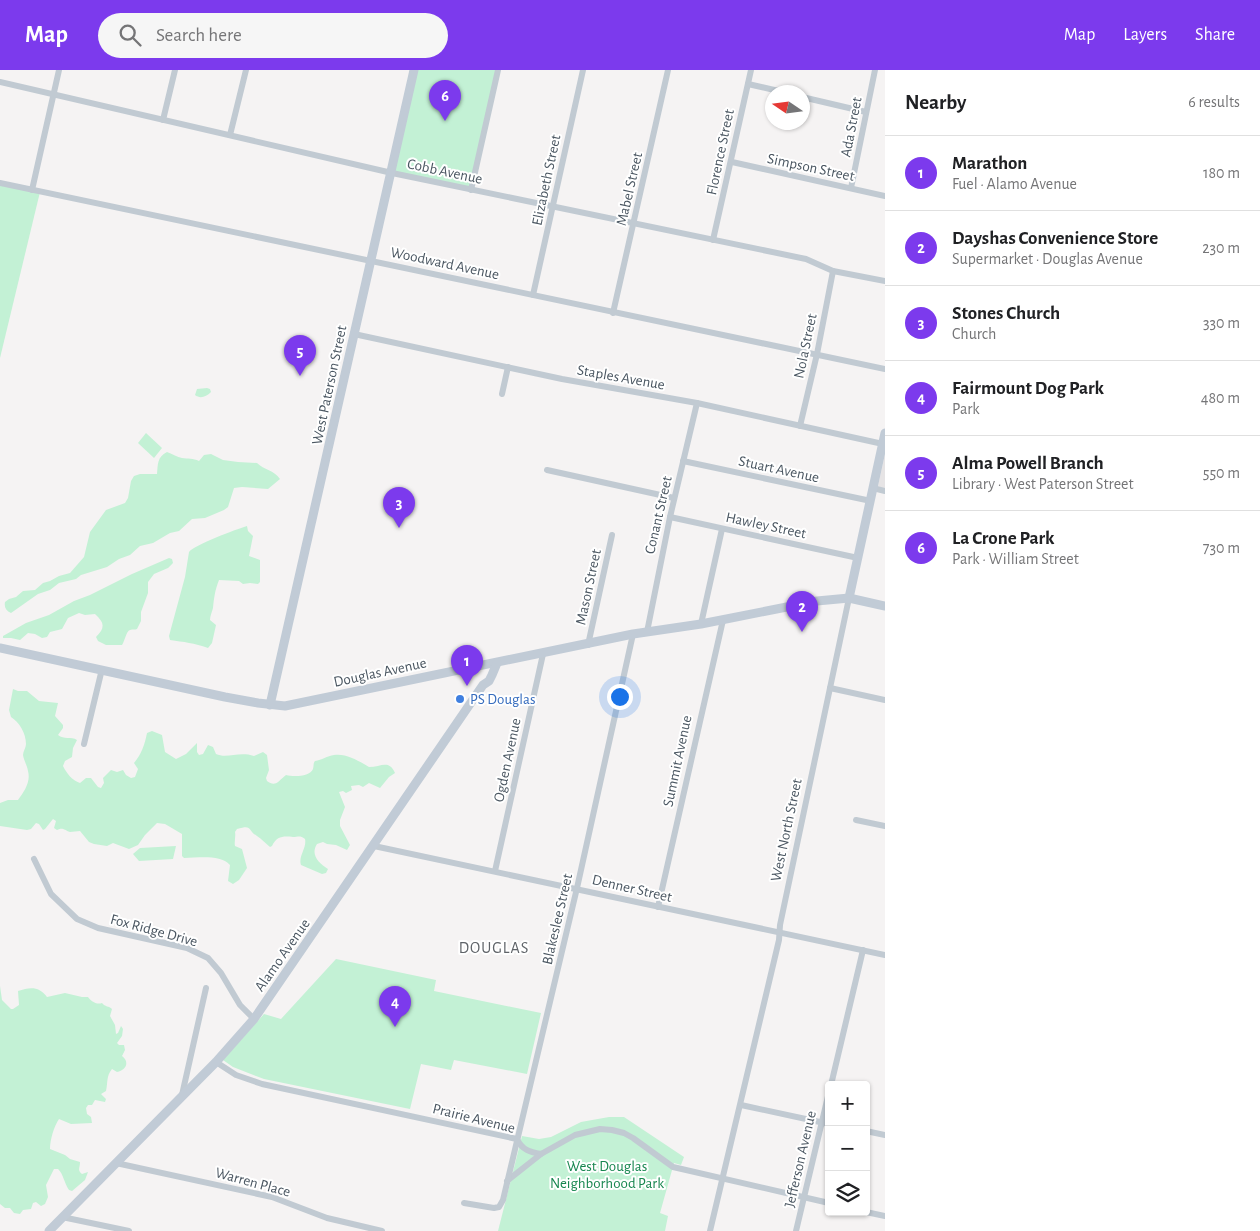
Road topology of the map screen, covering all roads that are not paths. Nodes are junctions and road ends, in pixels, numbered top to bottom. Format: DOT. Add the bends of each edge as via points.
graph roads {
  1 [pos="60,70"];
  2 [pos="175,70"];
  3 [pos="246,70"];
  4 [pos="414,70"];
  5 [pos="498,70"];
  6 [pos="583,70"];
  7 [pos="668,70"];
  8 [pos="751,70"];
  9 [pos="875,70"];
  10 [pos="0,82"];
  11 [pos="748,84"];
  12 [pos="765,88"];
  13 [pos="54,95"];
  14 [pos="810,99"];
  15 [pos="866,112"];
  16 [pos="163,120"];
  17 [pos="230,135"];
  18 [pos="732,162"];
  19 [pos="392,173"];
  20 [pos="0,183"];
  21 [pos="851,188"];
  22 [pos="32,190"];
  23 [pos="471,190"];
  24 [pos="885,196"];
  25 [pos="552,207"];
  26 [pos="634,224"];
  27 [pos="713,240"];
  28 [pos="371,260"];
  29 [pos="833,270"];
  30 [pos="885,281"];
  31 [pos="533,295"];
  32 [pos="612,313"];
  33 [pos="354,334"];
  34 [pos="817,354"];
  35 [pos="508,367"];
  36 [pos="885,370"];
  37 [pos="502,394"];
  38 [pos="696,403"];
  39 [pos="800,426"];
  40 [pos="885,433"];
  41 [pos="883,444"];
  42 [pos="683,462"];
  43 [pos="547,470"];
  44 [pos="873,488"];
  45 [pos="885,491"];
  46 [pos="674,498"];
  47 [pos="871,501"];
  48 [pos="670,517"];
  49 [pos="722,529"];
  50 [pos="612,535"];
  51 [pos="858,558"];
  52 [pos="849,598"];
  53 [pos="885,606"];
  54 [pos="722,620"];
  55 [pos="701,624"];
  56 [pos="647,632"];
  57 [pos="633,634"];
  58 [pos="588,644"];
  59 [pos="0,648"];
  60 [pos="543,654"];
  61 [pos="496,663"];
  62 [pos="484,665"];
  63 [pos="102,669"];
  64 [pos="482,685"];
  65 [pos="830,688"];
  66 [pos="885,700"];
  67 [pos="270,705"];
  68 [pos="84,744"];
  69 [pos="856,820"];
  70 [pos="885,826"];
  71 [pos="374,846"];
  72 [pos="34,859"];
  73 [pos="495,871"];
  74 [pos="577,888"];
  75 [pos="658,907"];
  76 [pos="780,933"];
  77 [pos="863,950"];
  78 [pos="885,954"];
  79 [pos="206,988"];
  80 [pos="254,1019"];
  81 [pos="216,1062"];
  82 [pos="832,1081"];
  83 [pos="182,1095"];
  84 [pos="741,1105"];
  85 [pos="825,1108"];
  86 [pos="821,1123"];
  87 [pos="825,1124"];
  88 [pos="870,1132"];
  89 [pos="885,1135"];
  90 [pos="517,1139"];
  91 [pos="541,1154"];
  92 [pos="116,1163"];
  93 [pos="723,1179"];
  94 [pos="507,1181"];
  95 [pos="804,1197"];
  96 [pos="825,1202"];
  97 [pos="464,1203"];
  98 [pos="870,1213"];
  99 [pos="885,1216"];
  100 [pos="62,1217"];
  101 [pos="49,1231"];
  102 [pos="129,1231"];
  103 [pos="382,1231"];
  104 [pos="710,1231"];
  105 [pos="796,1231"];
  1 -- 13 [label="street"];
  2 -- 16 [label="street"];
  3 -- 17 [label="street"];
  4 -- 19 [label="street, West Paterson Street"];
  5 -- 23 [label="street"];
  6 -- 25 [label="street, Elizabeth Street"];
  7 -- 26 [label="street, Mabel Street"];
  8 -- 11 [label="street, Florence Street"];
  9 -- 15 [label="street, Ada Street"];
  10 -- 13 [label="street, Cobb Avenue"];
  11 -- 12 [label="street"];
  11 -- 18 [label="street, Florence Street"];
  13 -- 16 [label="street, Cobb Avenue"];
  13 -- 22 [label="street"];
  14 -- 15 [label="street"];
  15 -- 21 [label="street, Ada Street"];
  16 -- 17 [label="street, Cobb Avenue"];
  17 -- 19 [label="street, Cobb Avenue"];
  18 -- 21 [label="street, Simpson Street"];
  18 -- 27 [label="street, Florence Street"];
  19 -- 23 [label="street, Cobb Avenue"];
  19 -- 28 [label="street, West Paterson Street"];
  20 -- 22 [label="street, Woodward Avenue"];
  21 -- 24 [label="street, Simpson Street"];
  22 -- 28 [label="street, Woodward Avenue"];
  23 -- 25 [label="street, Cobb Avenue"];
  25 -- 26 [label="street, Cobb Avenue"];
  25 -- 31 [label="street, Elizabeth Street"];
  26 -- 27 [label="street, Cobb Avenue"];
  26 -- 32 [label="street, Mabel Street"];
  27 -- 29 [label="street, Cobb Avenue" via="806,258"];
  28 -- 31 [label="street, Woodward Avenue"];
  28 -- 33 [label="street, West Paterson Street"];
  29 -- 30 [label="street, Cobb Avenue"];
  29 -- 34 [label="street, Nola Street"];
  31 -- 32 [label="street, Woodward Avenue"];
  32 -- 34 [label="street, Woodward Avenue"];
  33 -- 35 [label="street, Staples Avenue"];
  33 -- 67 [label="street, West Paterson Street"];
  34 -- 36 [label="street, Woodward Avenue"];
  34 -- 39 [label="street, Nola Street"];
  35 -- 37 [label="street"];
  35 -- 38 [label="street, Staples Avenue"];
  38 -- 39 [label="street, Staples Avenue"];
  38 -- 42 [label="street, Conant Street"];
  39 -- 41 [label="street, Staples Avenue"];
  40 -- 41 [label="street, West North Street"];
  41 -- 44 [label="street, West North Street"];
  42 -- 46 [label="street, Conant Street"];
  42 -- 47 [label="street, Stuart Avenue"];
  43 -- 46 [label="street"];
  44 -- 45 [label="street"];
  44 -- 47 [label="street, West North Street"];
  46 -- 48 [label="street, Conant Street"];
  47 -- 51 [label="street, West North Street"];
  48 -- 49 [label="street, Hawley Street"];
  48 -- 56 [label="street, Conant Street"];
  49 -- 51 [label="street, Hawley Street"];
  49 -- 55 [label="street"];
  50 -- 58 [label="street, Mason Street"];
  51 -- 52 [label="street, West North Street"];
  52 -- 53 [label="street, Douglas Avenue"];
  52 -- 54 [label="street, Douglas Avenue" via="817,601"];
  52 -- 65 [label="street, West North Street"];
  54 -- 55 [label="street, Douglas Avenue"];
  54 -- 75 [label="street, Summit Avenue"];
  55 -- 56 [label="street, Douglas Avenue"];
  56 -- 57 [label="street, Douglas Avenue"];
  57 -- 58 [label="street, Douglas Avenue"];
  57 -- 74 [label="street, Blakeslee Street"];
  58 -- 60 [label="street, Douglas Avenue"];
  59 -- 63 [label="street, Douglas Avenue"];
  60 -- 61 [label="street, Douglas Avenue"];
  60 -- 73 [label="street, Ogden Avenue"];
  61 -- 62 [label="street, Douglas Avenue"];
  61 -- 64 [label="street, Alamo Avenue" via="492,675"];
  62 -- 64 [label="street"];
  62 -- 67 [label="street, Douglas Avenue" via="285,706"];
  63 -- 67 [label="street, Douglas Avenue"];
  63 -- 68 [label="street"];
  64 -- 71 [label="street, Alamo Avenue"];
  65 -- 66 [label="street"];
  65 -- 76 [label="street, West North Street"];
  69 -- 70 [label="street"];
  71 -- 73 [label="street, Denner Street"];
  71 -- 80 [label="street, Alamo Avenue"];
  72 -- 80 [label="street, Fox Ridge Drive" via="51,894 77,919 98,928 187,948 208,958"];
  73 -- 74 [label="street, Denner Street"];
  74 -- 75 [label="street, Denner Street"];
  74 -- 90 [label="street, Blakeslee Street"];
  75 -- 76 [label="street, Denner Street"];
  76 -- 77 [label="street, Denner Street"];
  76 -- 84 [label="street, West North Street"];
  77 -- 78 [label="street, Denner Street"];
  77 -- 82 [label="street"];
  79 -- 83 [label="street"];
  80 -- 81 [label="street, Alamo Avenue"];
  81 -- 83 [label="street, Alamo Avenue"];
  81 -- 90 [label="street, Prairie Avenue" via="262,1084"];
  83 -- 92 [label="street, Alamo Avenue"];
  84 -- 86 [label="street"];
  84 -- 93 [label="street, West North Street"];
  85 -- 86 [label="street, Jefferson Avenue"];
  86 -- 87 [label="street"];
  86 -- 95 [label="street, Jefferson Avenue"];
  88 -- 89 [label="street"];
  90 -- 91 [label="street, Prairie Avenue" via="527,1151"];
  90 -- 94 [label="street, Blakeslee Street"];
  91 -- 93 [label="street" via="575,1135 606,1129 633,1138 673,1167"];
  91 -- 94 [label="street"];
  92 -- 100 [label="street, Alamo Avenue"];
  92 -- 103 [label="street, Warren Place" via="272,1197 327,1218"];
  93 -- 95 [label="street"];
  93 -- 104 [label="street, West North Street"];
  94 -- 97 [label="street, Blakeslee Street" via="499,1207"];
  95 -- 96 [label="street"];
  95 -- 105 [label="street, Jefferson Avenue"];
  98 -- 99 [label="street"];
  100 -- 101 [label="street, Alamo Avenue"];
  100 -- 102 [label="street"];
}
